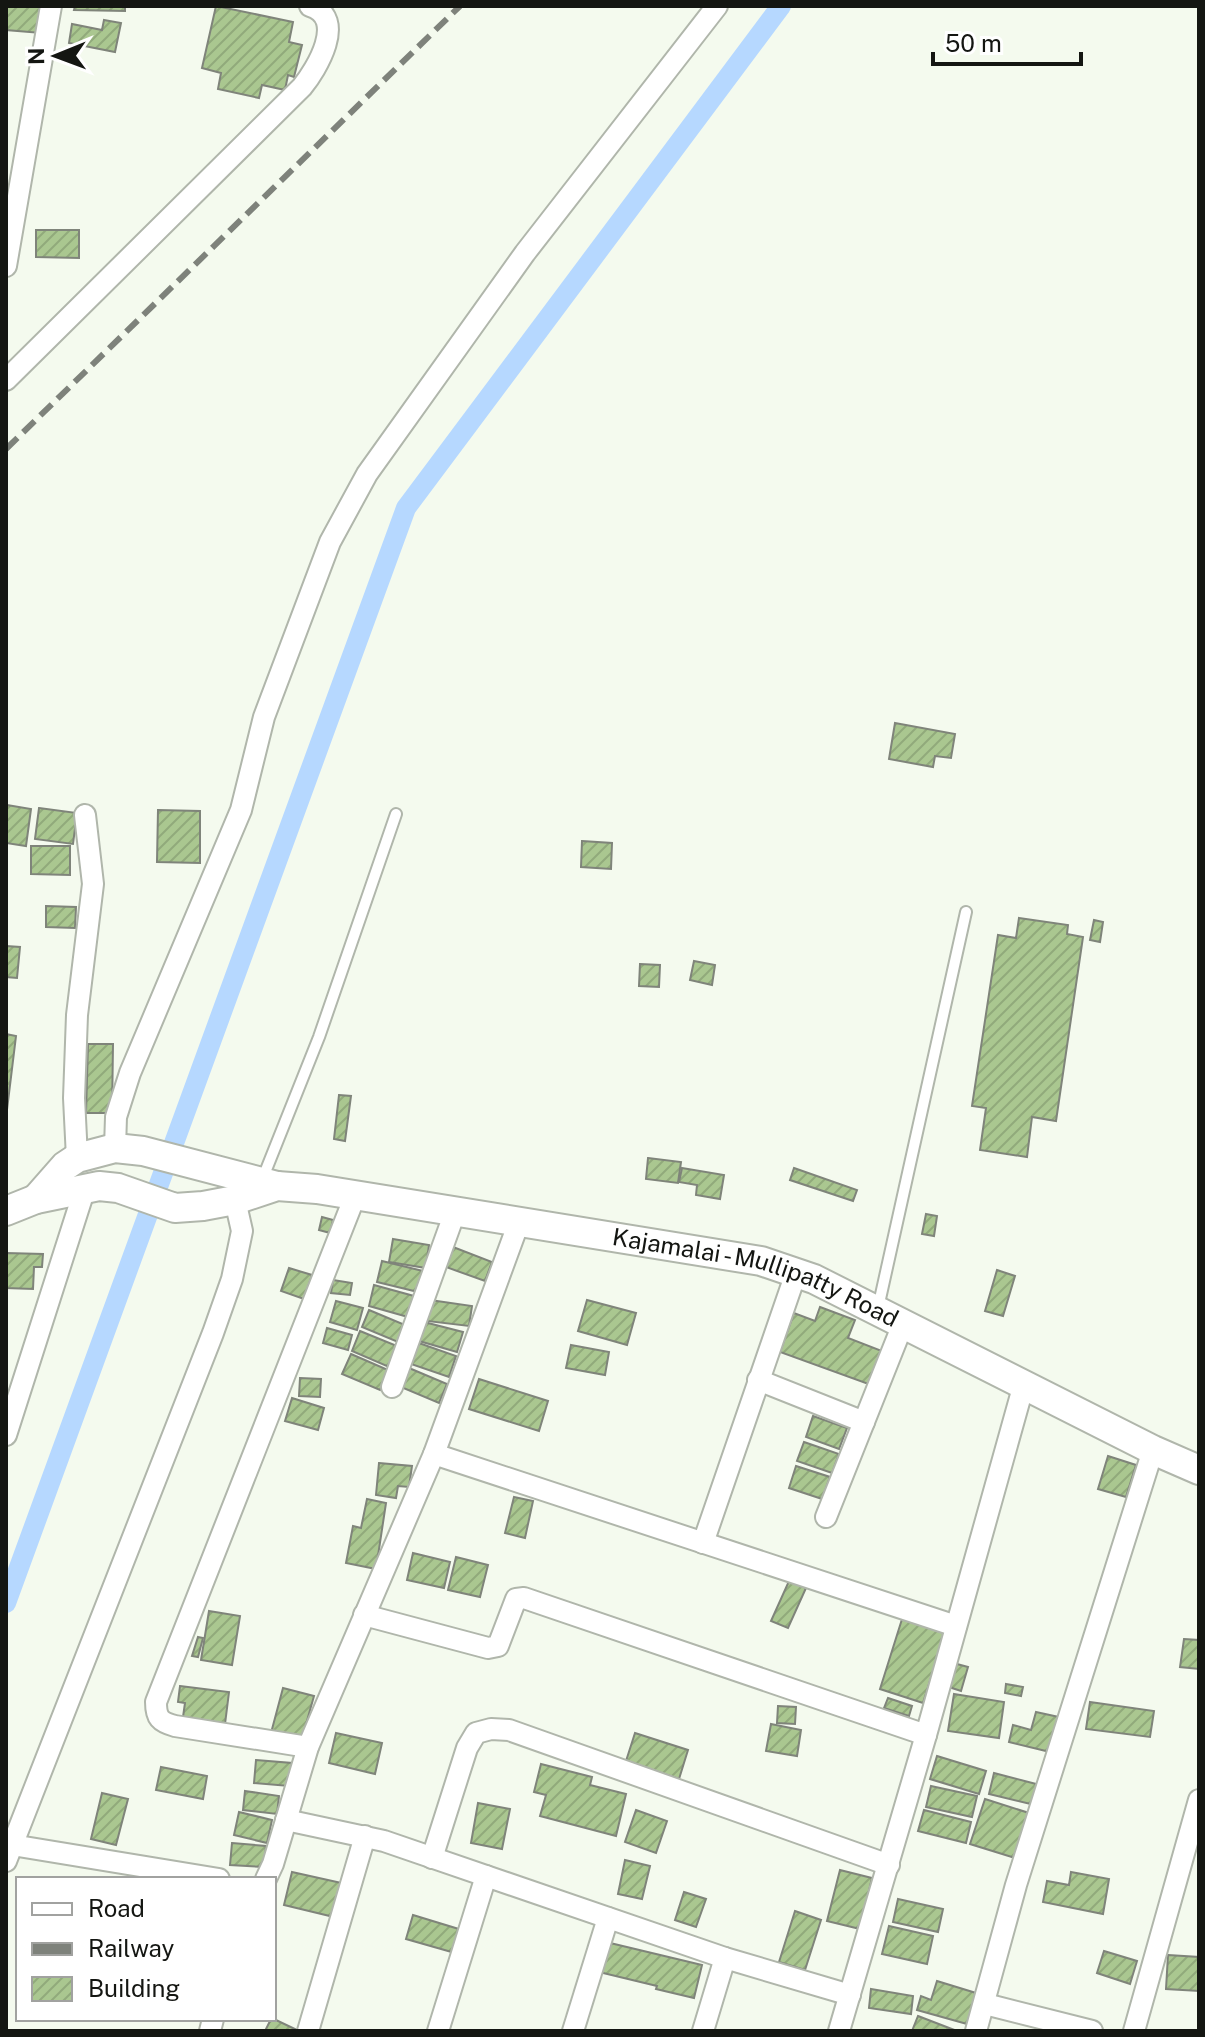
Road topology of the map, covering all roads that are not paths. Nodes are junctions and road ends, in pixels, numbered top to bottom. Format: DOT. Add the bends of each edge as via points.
graph roads {
  1 [pos="51,6"];
  2 [pos="310,6"];
  3 [pos="717,6"];
  4 [pos="6,266"];
  5 [pos="6,380"];
  6 [pos="396,814"];
  7 [pos="85,815"];
  8 [pos="966,912"];
  9 [pos="115,1148"];
  10 [pos="77,1158"];
  11 [pos="269,1184"];
  12 [pos="85,1188"];
  13 [pos="355,1196"];
  14 [pos="36,1199"];
  15 [pos="235,1200"];
  16 [pos="6,1211"];
  17 [pos="455,1212"];
  18 [pos="519,1222"];
  19 [pos="796,1273"];
  20 [pos="877,1311"];
  21 [pos="903,1324"];
  22 [pos="758,1380"];
  23 [pos="1024,1384"];
  24 [pos="392,1387"];
  25 [pos="864,1422"];
  26 [pos="6,1435"];
  27 [pos="1153,1450"];
  28 [pos="434,1454"];
  29 [pos="1199,1470"];
  30 [pos="826,1517"];
  31 [pos="703,1543"];
  32 [pos="364,1615"];
  33 [pos="956,1626"];
  34 [pos="926,1735"];
  35 [pos="308,1747"];
  36 [pos="1199,1800"];
  37 [pos="286,1820"];
  38 [pos="365,1836"];
  39 [pos="9,1853"];
  40 [pos="432,1858"];
  41 [pos="889,1865"];
  42 [pos="486,1876"];
  43 [pos="203,1877"];
  44 [pos="267,1877"];
  45 [pos="608,1918"];
  46 [pos="725,1958"];
  47 [pos="850,1995"];
  48 [pos="985,2004"];
  49 [pos="308,2031"];
  50 [pos="438,2031"];
  51 [pos="573,2031"];
  52 [pos="703,2031"];
  53 [pos="839,2031"];
  54 [pos="976,2031"];
  55 [pos="1092,2031"];
  56 [pos="1134,2031"];
  1 -- 4 [label="street"];
  2 -- 5 [label="street" via="326,19 325,51 316,70"];
  3 -- 9 [label="street" via="437,374 367,474 330,542 264,717 241,810 130,1073 116,1117"];
  6 -- 11 [label="lane"];
  7 -- 10 [label="street" via="93,884 77,1015"];
  8 -- 20 [label="lane"];
  9 -- 10 [label="main road, Kajamalai - Mullipatty Road"];
  9 -- 11 [label="main road, Kajamalai - Mullipatty Road"];
  10 -- 14 [label="main road, Kajamalai - Mullipatty Road"];
  11 -- 13 [label="main road, Kajamalai - Mullipatty Road"];
  11 -- 15 [label="main road, Kajamalai - Mullipatty Road"];
  12 -- 14 [label="main road, Kajamalai - Mullipatty Road"];
  12 -- 15 [label="main road, Kajamalai - Mullipatty Road" via="118,1188 175,1208"];
  12 -- 26 [label="street"];
  13 -- 17 [label="main road, Kajamalai - Mullipatty Road"];
  13 -- 35 [label="street" via="156,1702 161,1722"];
  14 -- 16 [label="main road, Kajamalai - Mullipatty Road"];
  15 -- 39 [label="street" via="242,1231 223,1306"];
  17 -- 18 [label="main road, Kajamalai - Mullipatty Road"];
  17 -- 24 [label="street"];
  18 -- 19 [label="main road, Kajamalai - Mullipatty Road" via="761,1261"];
  18 -- 28 [label="street"];
  19 -- 20 [label="main road, Kajamalai - Mullipatty Road"];
  19 -- 22 [label="street"];
  20 -- 21 [label="main road, Kajamalai - Mullipatty Road"];
  21 -- 23 [label="main road, Kajamalai - Mullipatty Road"];
  21 -- 25 [label="street"];
  22 -- 25 [label="street"];
  22 -- 31 [label="street"];
  23 -- 27 [label="main road, Kajamalai - Mullipatty Road"];
  23 -- 33 [label="street"];
  25 -- 30 [label="street"];
  27 -- 29 [label="main road, Kajamalai - Mullipatty Road"];
  27 -- 48 [label="street" via="1016,1885"];
  28 -- 31 [label="street"];
  28 -- 32 [label="street"];
  31 -- 33 [label="street"];
  32 -- 34 [label="street" via="488,1648 498,1646 516,1599 524,1598"];
  32 -- 35 [label="street"];
  33 -- 34 [label="street"];
  34 -- 41 [label="street"];
  35 -- 37 [label="street"];
  36 -- 56 [label="street"];
  37 -- 38 [label="street"];
  37 -- 44 [label="street"];
  38 -- 40 [label="street"];
  38 -- 49 [label="street"];
  39 -- 43 [label="street"];
  40 -- 41 [label="street" via="467,1748 476,1733 491,1729 509,1730"];
  40 -- 42 [label="street"];
  41 -- 47 [label="street"];
  42 -- 45 [label="street"];
  42 -- 50 [label="street"];
  45 -- 46 [label="street"];
  45 -- 51 [label="street"];
  46 -- 47 [label="street"];
  46 -- 52 [label="street"];
  47 -- 53 [label="street"];
  48 -- 54 [label="street"];
  48 -- 55 [label="street"];
}
